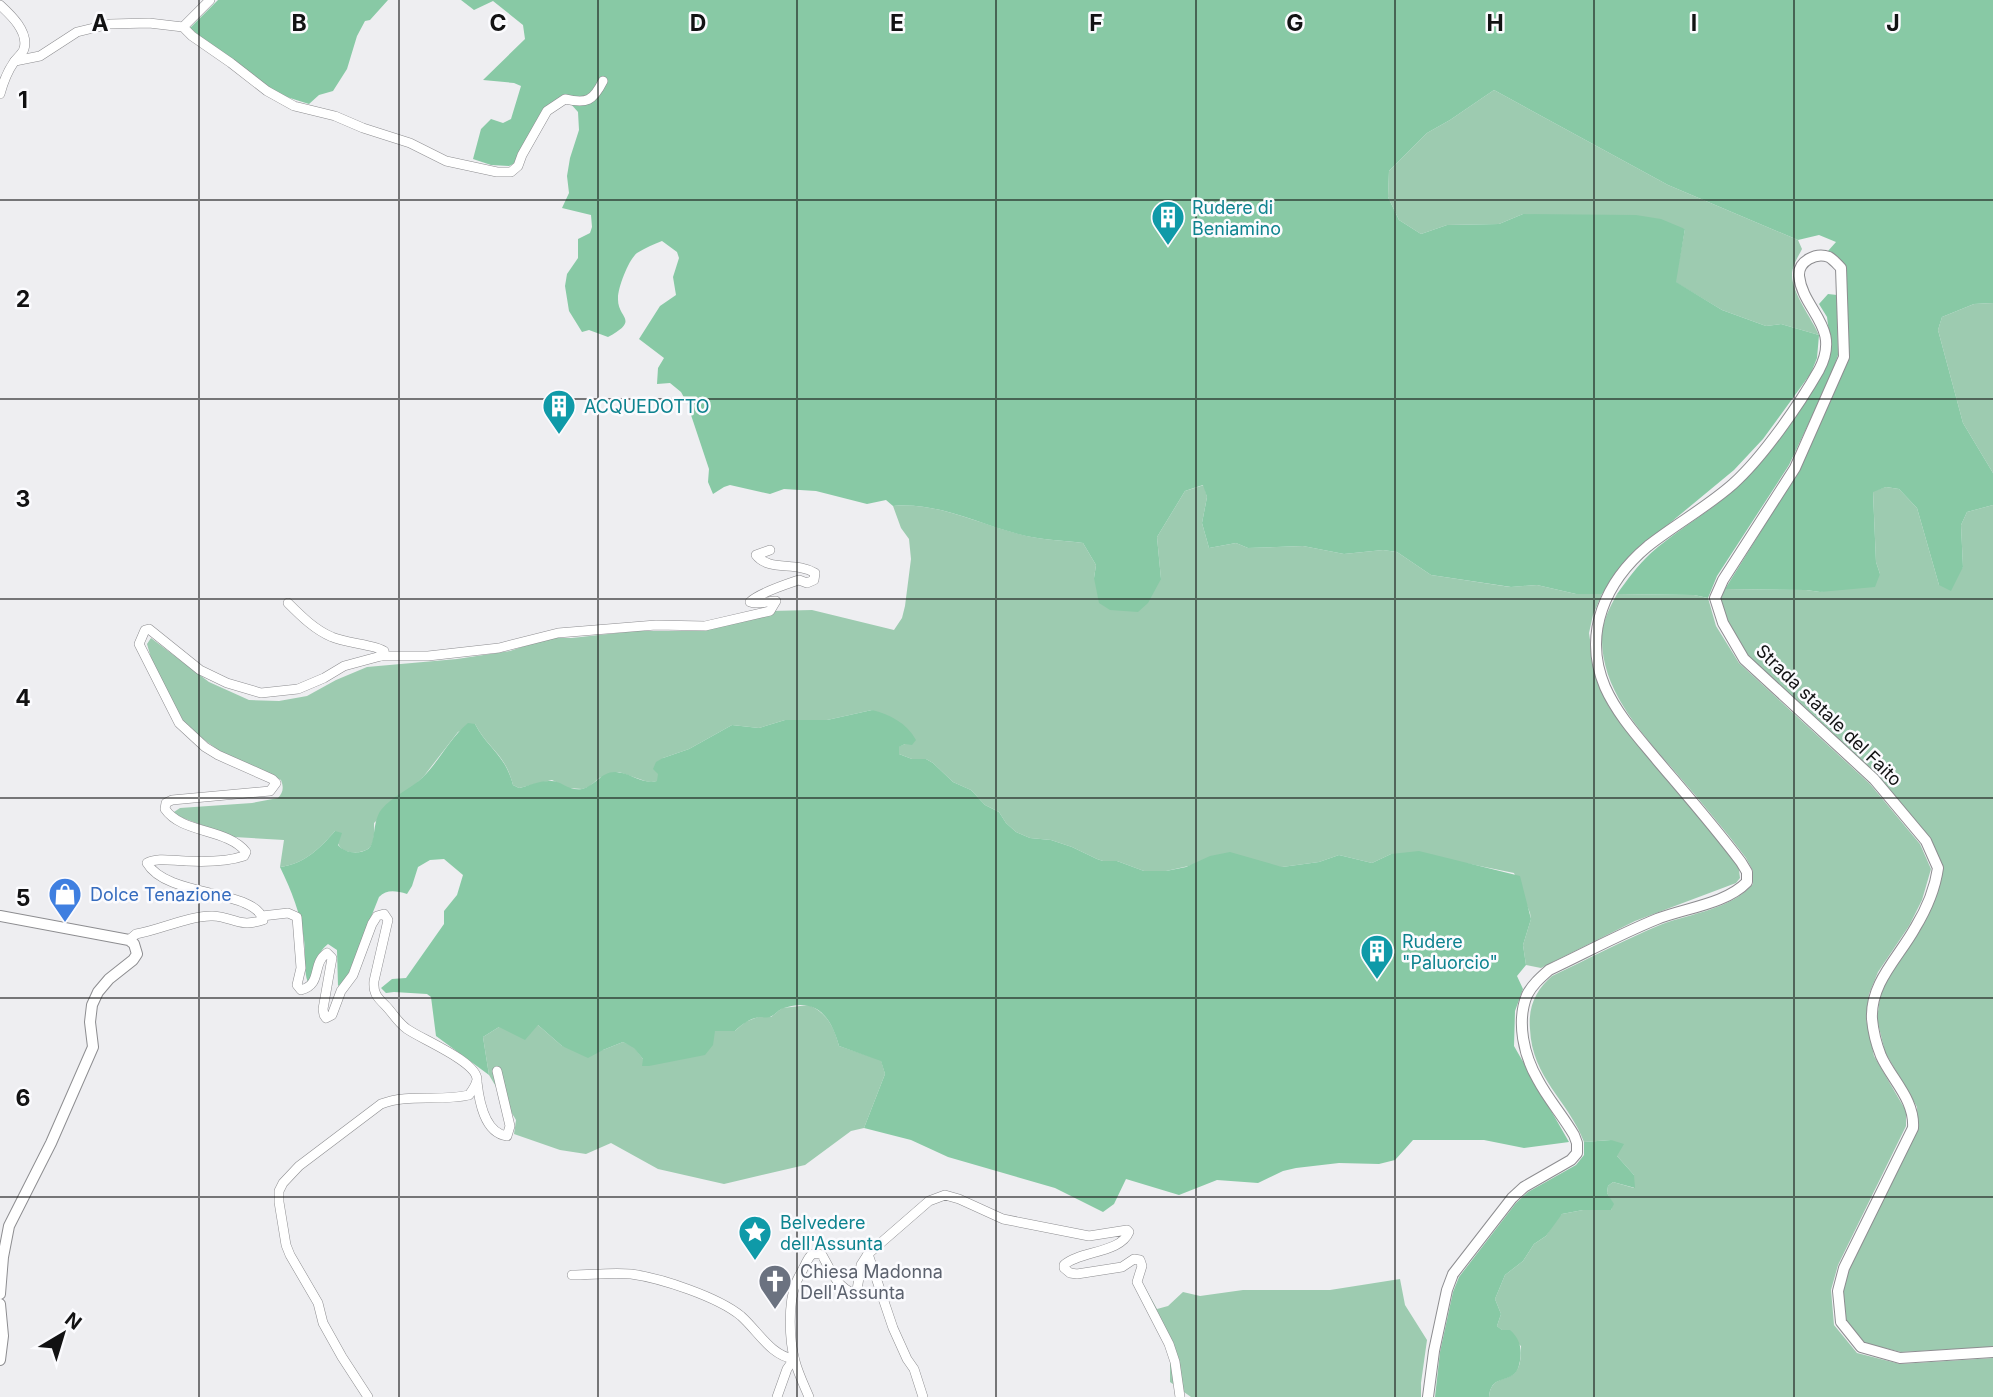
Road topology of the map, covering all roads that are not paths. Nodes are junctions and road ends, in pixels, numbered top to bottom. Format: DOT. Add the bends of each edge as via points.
graph roads {
  1 [pos="210,0"];
  2 [pos="0,5"];
  3 [pos="183,27"];
  4 [pos="15,61"];
  5 [pos="604,81"];
  6 [pos="0,94"];
  7 [pos="770,550"];
  8 [pos="288,603"];
  9 [pos="381,656"];
  10 [pos="0,916"];
  11 [pos="262,916"];
  12 [pos="129,940"];
  13 [pos="497,1071"];
  14 [pos="477,1080"];
  15 [pos="868,1254"];
  16 [pos="572,1275"];
  17 [pos="0,1294"];
  18 [pos="0,1304"];
  19 [pos="1993,1352"];
  20 [pos="794,1359"];
  21 [pos="0,1360"];
  22 [pos="368,1397"];
  23 [pos="777,1397"];
  24 [pos="808,1397"];
  25 [pos="923,1397"];
  26 [pos="1180,1397"];
  27 [pos="1428,1397"];
  1 -- 3 [label="street"];
  2 -- 4 [label="street" via="24,38 24,51"];
  3 -- 4 [label="street" via="110,24 78,32 40,56"];
  3 -- 5 [label="street" via="267,92 295,106 410,143 446,161 497,172 511,172 518,166 547,111 565,99 588,100"];
  4 -- 6 [label="street"];
  7 -- 9 [label="street" via="756,555 770,564 800,566 815,573 814,580 789,583 750,602 776,601 770,611 705,626 558,633 499,648"];
  8 -- 9 [label="street" via="329,636 378,646 384,651"];
  9 -- 11 [label="street" via="344,666 298,690 261,693 200,670 149,629 141,636 139,645 178,723 218,755 276,783 270,791 166,803 169,815 233,841 246,852 244,856 146,863 183,887 234,898"];
  10 -- 12 [label="street"];
  11 -- 12 [label="street" via="263,920 238,923 214,916 197,918 136,934"];
  11 -- 14 [label="street" via="288,913 297,917 301,968 297,985 301,990 311,986 323,955 332,958 323,1009 326,1018 353,975 372,924 384,914 388,920 373,990 377,998 406,1029 475,1071"];
  12 -- 17 [label="street" via="137,954 98,992 90,1022 93,1047 9,1226"];
  13 -- 14 [label="street" via="510,1126 507,1136 488,1122 479,1103"];
  14 -- 22 [label="street" via="474,1089 461,1097 395,1099 381,1104 299,1166 279,1191 290,1255 318,1303 335,1346"];
  15 -- 20 [label="street" via="854,1293 845,1290 822,1255 809,1257 795,1284 791,1306"];
  15 -- 25 [label="street"];
  15 -- 26 [label="street" via="929,1201 945,1195 1003,1219 1076,1234 1127,1230 1129,1236 1124,1241 1069,1261 1064,1268 1077,1274 1140,1260 1137,1282 1169,1344"];
  16 -- 20 [label="street" via="630,1274 704,1296 741,1316 779,1355"];
  18 -- 21 [label="street"];
  19 -- 27 [label="street, Strada statale del Faito" via="1900,1358 1861,1347 1841,1322 1838,1291 1844,1268 1913,1128 1912,1108 1880,1054 1872,1019 1875,996 1928,903 1938,868 1926,841 1874,779 1744,659 1723,623 1715,598 1795,468 1843,357 1840,268 1827,256 1814,256 1800,268 1799,277 1825,335 1822,363 1811,384 1733,484 1647,547 1631,564 1612,587 1595,634 1598,665 1616,706 1730,847 1745,868 1747,882 1726,897 1658,919 1549,970 1527,996 1522,1020 1524,1050 1574,1135 1577,1153 1512,1198 1453,1274"];
  20 -- 23 [label="street"];
  20 -- 24 [label="street"];
}
